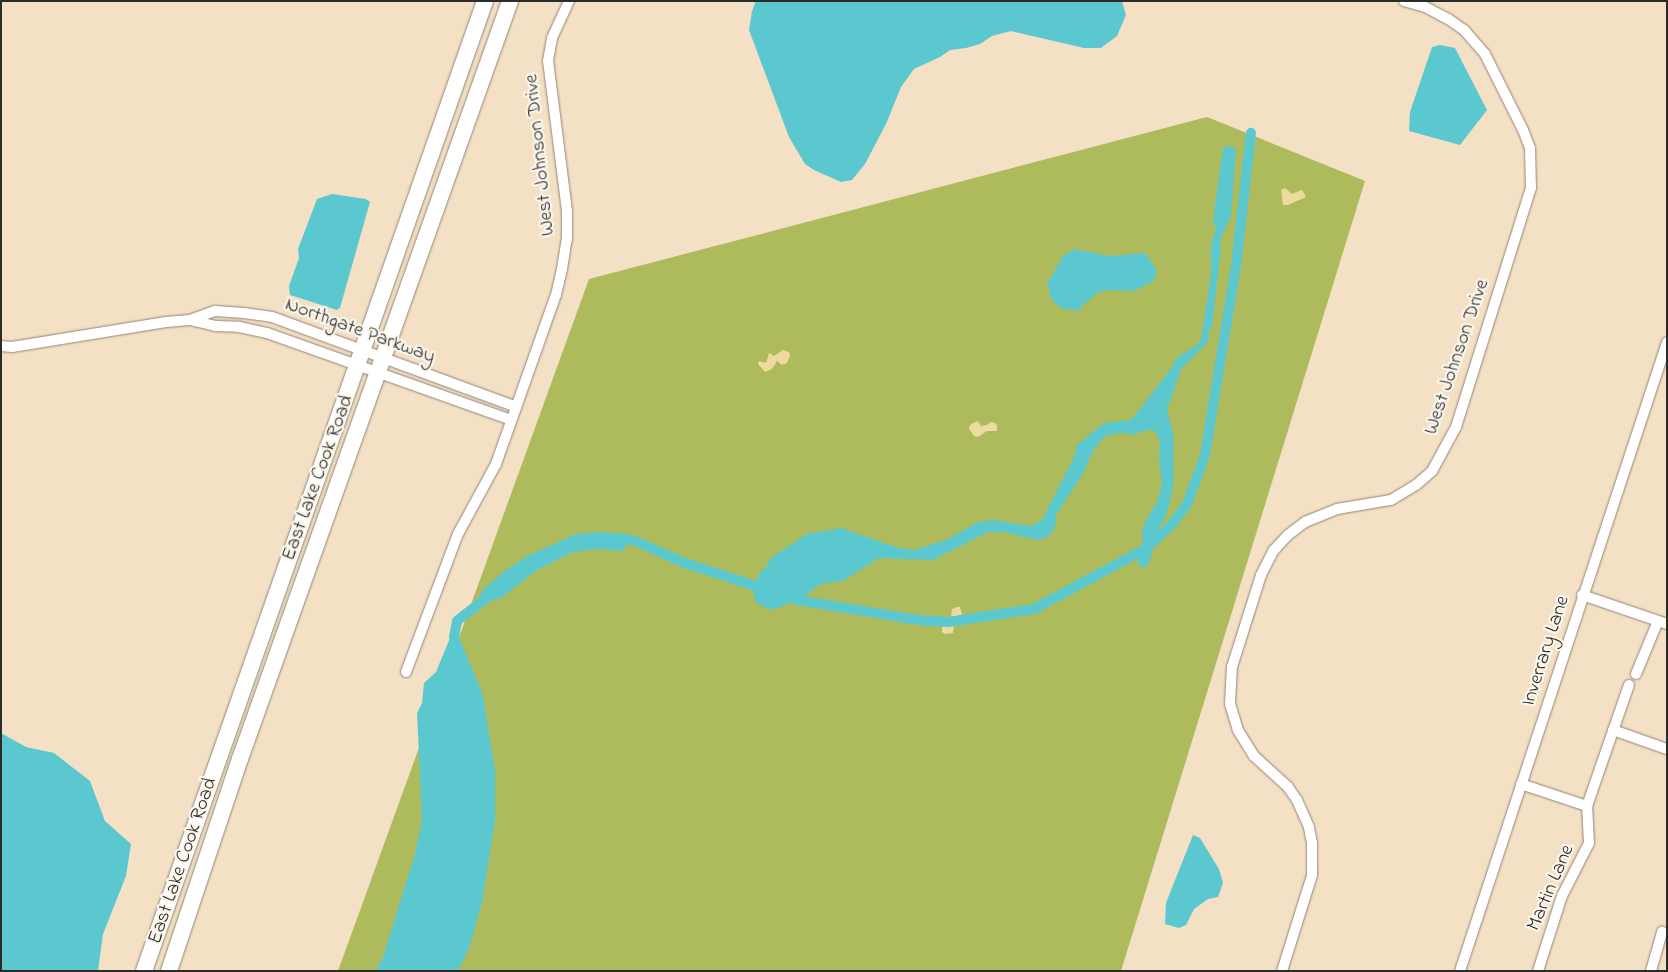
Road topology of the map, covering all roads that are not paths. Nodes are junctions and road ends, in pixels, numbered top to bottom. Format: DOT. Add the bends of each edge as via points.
graph roads {
  1 [pos="485,1"];
  2 [pos="510,1"];
  3 [pos="569,1"];
  4 [pos="1404,1"];
  5 [pos="190,320"];
  6 [pos="1667,342"];
  7 [pos="1,346"];
  8 [pos="362,350"];
  9 [pos="383,357"];
  10 [pos="357,365"];
  11 [pos="378,373"];
  12 [pos="516,407"];
  13 [pos="511,420"];
  14 [pos="1582,595"];
  15 [pos="1662,622"];
  16 [pos="406,672"];
  17 [pos="1636,674"];
  18 [pos="1629,685"];
  19 [pos="1612,730"];
  20 [pos="1667,749"];
  21 [pos="1521,784"];
  22 [pos="1587,806"];
  23 [pos="186,849"];
  24 [pos="207,856"];
  25 [pos="1662,932"];
  26 [pos="144,971"];
  27 [pos="169,971"];
  28 [pos="1282,971"];
  29 [pos="1460,971"];
  30 [pos="1538,971"];
  31 [pos="1651,971"];
  1 -- 8 [label="main road, East Lake Cook Road"];
  2 -- 9 [label="main road, East Lake Cook Road"];
  3 -- 12 [label="street, West Johnson Drive" via="552,38 548,62 567,211 567,239 556,295"];
  4 -- 28 [label="street, West Johnson Drive" via="1448,19 1464,30 1485,54 1524,130 1530,148 1531,188 1456,427 1432,471 1391,500 1337,510 1305,522 1274,550 1258,584 1232,667 1230,704 1238,730 1254,756 1288,787 1297,800 1312,843 1312,875"];
  5 -- 7 [label="street, Northgate Parkway"];
  5 -- 8 [label="street, Northgate Parkway" via="215,311 244,312 272,318"];
  5 -- 10 [label="street, Northgate Parkway" via="267,333"];
  6 -- 14 [label="street, Inverrary Lane"];
  8 -- 9 [label="street, Northgate Parkway"];
  8 -- 10 [label="main road, East Lake Cook Road"];
  9 -- 11 [label="main road, East Lake Cook Road"];
  9 -- 12 [label="street, Northgate Parkway"];
  10 -- 11 [label="street, Northgate Parkway"];
  10 -- 23 [label="main road, East Lake Cook Road"];
  11 -- 13 [label="street, Northgate Parkway"];
  11 -- 24 [label="main road, East Lake Cook Road"];
  12 -- 13 [label="street, West Johnson Drive"];
  13 -- 16 [label="street, West Johnson Drive" via="496,464 458,534"];
  14 -- 15 [label="street"];
  14 -- 21 [label="street, Inverrary Lane"];
  15 -- 17 [label="street"];
  18 -- 19 [label="street, Martin Lane"];
  19 -- 20 [label="street"];
  19 -- 22 [label="street, Martin Lane"];
  21 -- 22 [label="street"];
  21 -- 29 [label="street, Inverrary Lane"];
  22 -- 30 [label="street, Martin Lane" via="1589,843 1562,896"];
  23 -- 24 [label="main road"];
  23 -- 26 [label="main road, East Lake Cook Road"];
  24 -- 27 [label="main road, East Lake Cook Road"];
  25 -- 31 [label="street"];
}
